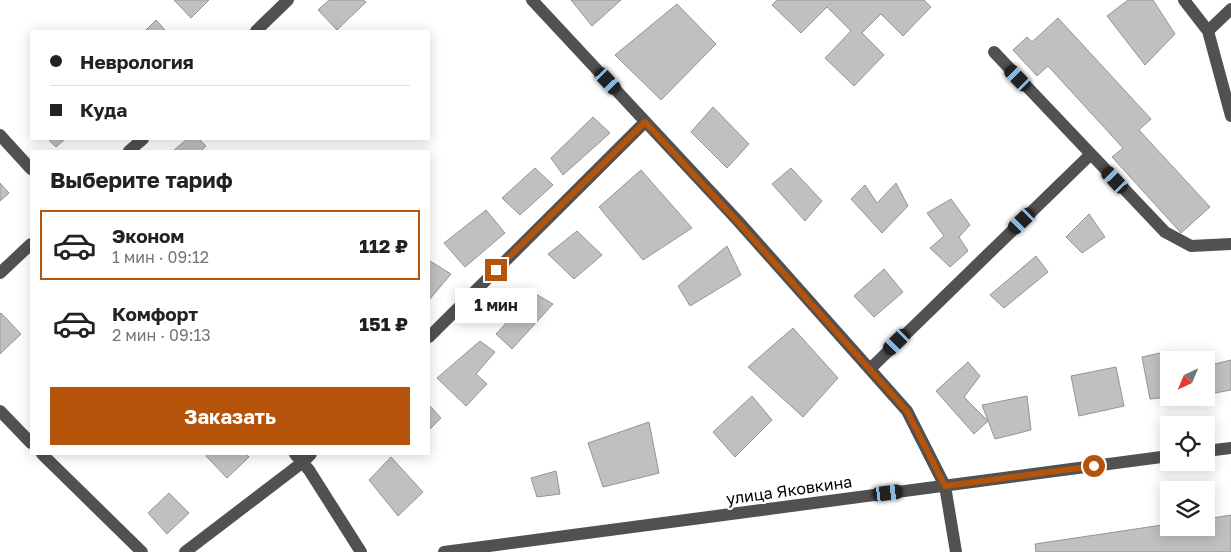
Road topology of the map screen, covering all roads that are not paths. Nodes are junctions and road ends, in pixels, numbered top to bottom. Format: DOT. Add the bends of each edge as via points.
graph roads {
  1 [pos="288,0"];
  2 [pos="532,0"];
  3 [pos="1184,0"];
  4 [pos="1231,9"];
  5 [pos="257,30"];
  6 [pos="1208,31"];
  7 [pos="994,52"];
  8 [pos="1231,116"];
  9 [pos="645,122"];
  10 [pos="0,135"];
  11 [pos="141,140"];
  12 [pos="130,150"];
  13 [pos="1091,154"];
  14 [pos="30,168"];
  15 [pos="1231,244"];
  16 [pos="30,245"];
  17 [pos="0,273"];
  18 [pos="430,336"];
  19 [pos="870,369"];
  20 [pos="0,411"];
  21 [pos="30,442"];
  22 [pos="1231,448"];
  23 [pos="1215,450"];
  24 [pos="43,455"];
  25 [pos="303,457"];
  26 [pos="1160,457"];
  27 [pos="945,486"];
  28 [pos="142,552"];
  29 [pos="185,552"];
  30 [pos="361,552"];
  31 [pos="444,552"];
  32 [pos="956,552"];
  1 -- 5 [label="street"];
  2 -- 9 [label="street"];
  3 -- 6 [label="street"];
  4 -- 6 [label="street"];
  6 -- 8 [label="street"];
  7 -- 13 [label="street"];
  9 -- 18 [label="street"];
  9 -- 19 [label="street"];
  10 -- 14 [label="street"];
  11 -- 12 [label="street"];
  13 -- 15 [label="street" via="1165,232 1190,246"];
  13 -- 19 [label="street"];
  16 -- 17 [label="street"];
  19 -- 27 [label="street" via="907,411"];
  20 -- 21 [label="street"];
  22 -- 23 [label="street"];
  24 -- 28 [label="street"];
  25 -- 29 [label="street"];
  25 -- 30 [label="street"];
  26 -- 27 [label="street, улица Яковкина"];
  27 -- 31 [label="street, улица Яковкина"];
  27 -- 32 [label="street"];
}
